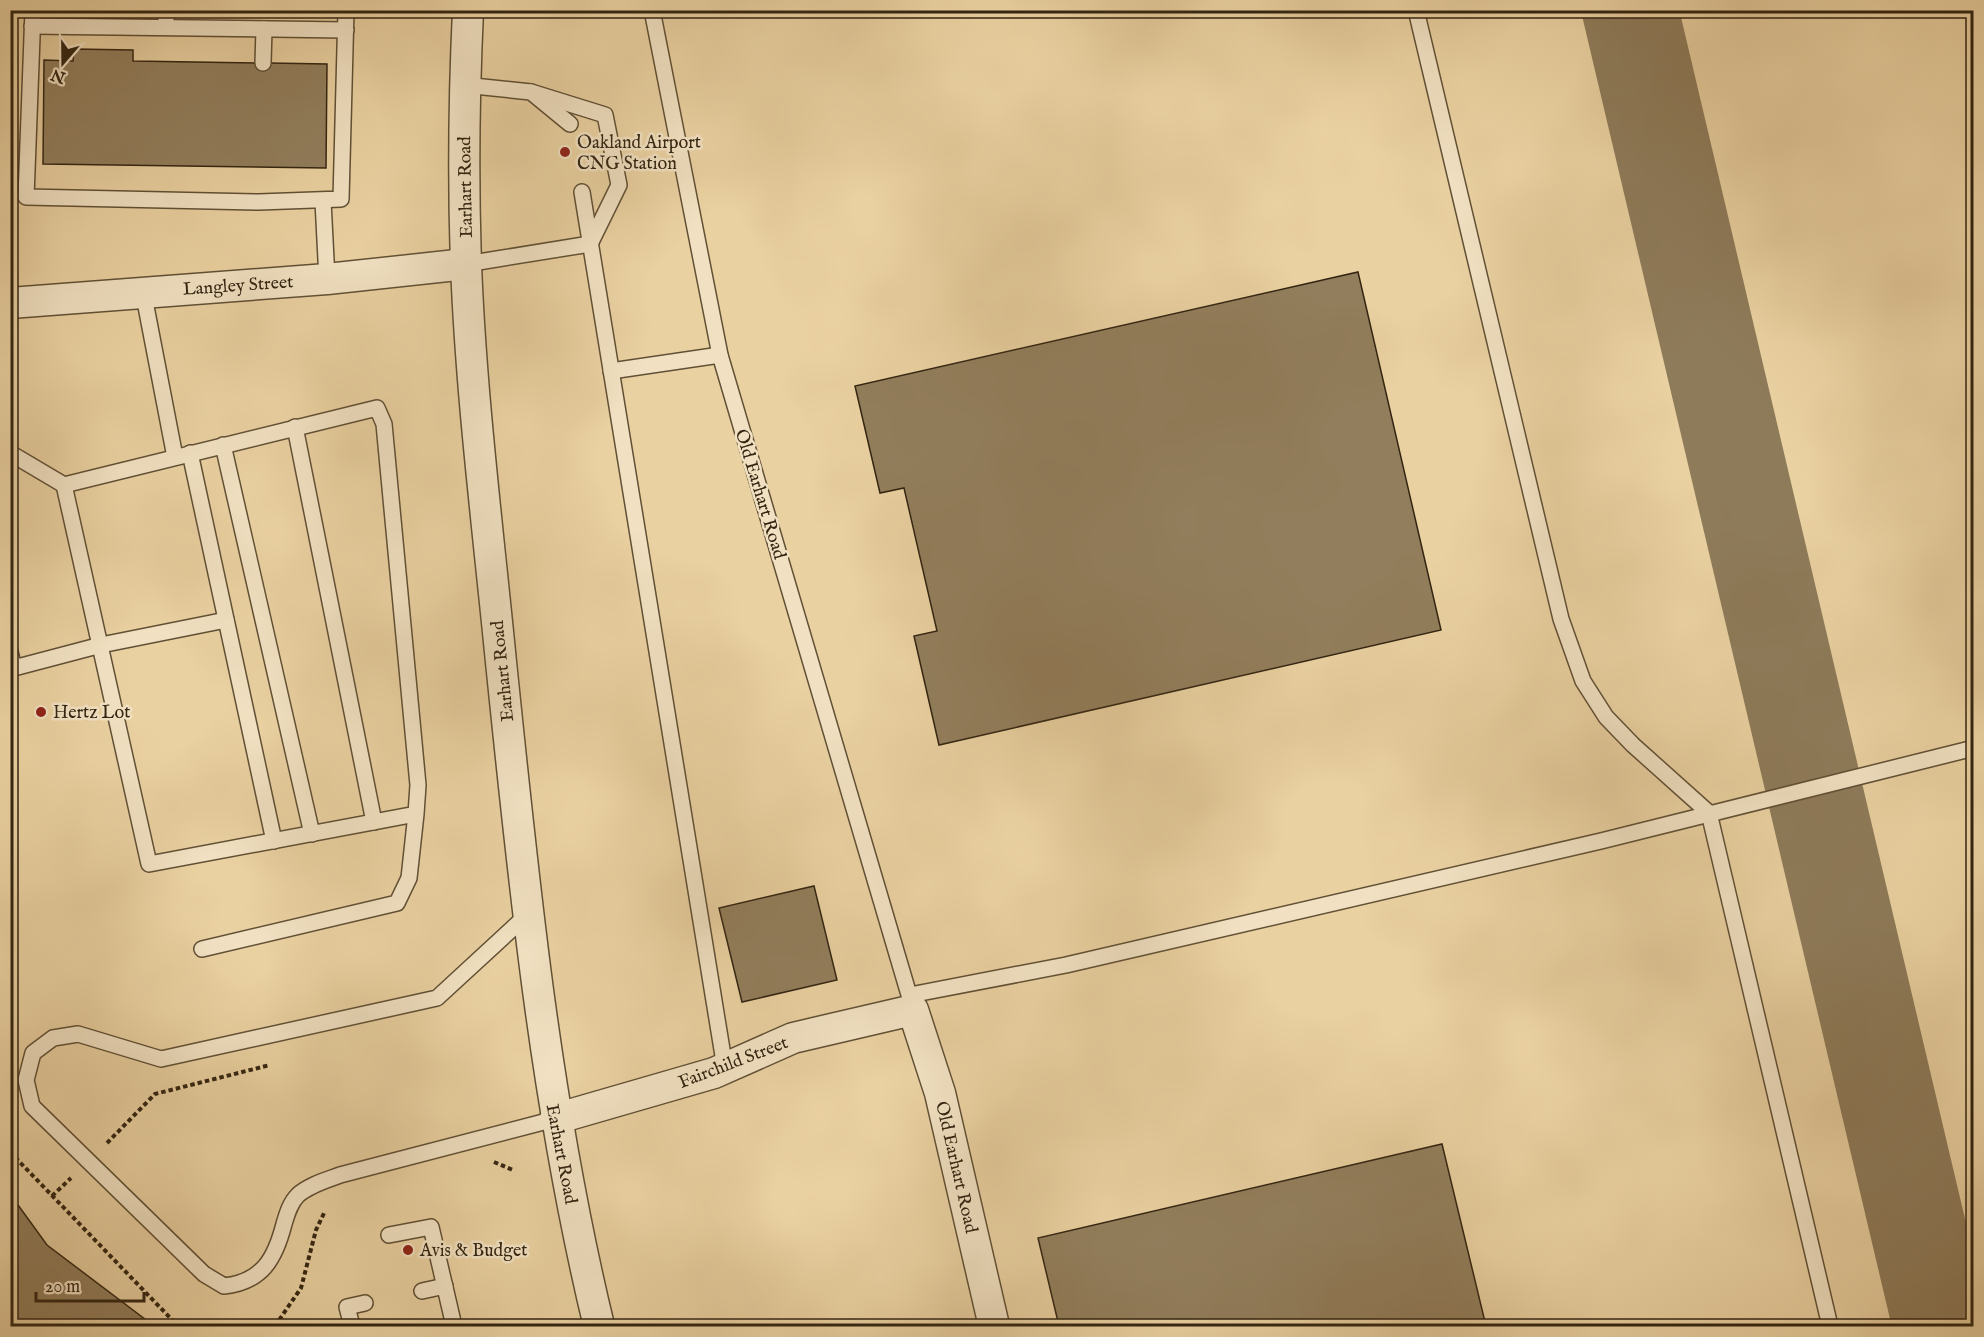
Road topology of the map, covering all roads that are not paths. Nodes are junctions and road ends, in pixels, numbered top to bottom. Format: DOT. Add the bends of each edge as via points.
graph roads {
  1 [pos="166,10"];
  2 [pos="346,10"];
  3 [pos="468,10"];
  4 [pos="652,10"];
  5 [pos="1416,10"];
  6 [pos="32,18"];
  7 [pos="166,26"];
  8 [pos="264,29"];
  9 [pos="346,30"];
  10 [pos="263,63"];
  11 [pos="464,85"];
  12 [pos="531,92"];
  13 [pos="570,124"];
  14 [pos="582,192"];
  15 [pos="323,201"];
  16 [pos="590,244"];
  17 [pos="466,264"];
  18 [pos="327,279"];
  19 [pos="142,291"];
  20 [pos="10,303"];
  21 [pos="720,355"];
  22 [pos="611,371"];
  23 [pos="295,427"];
  24 [pos="223,445"];
  25 [pos="10,453"];
  26 [pos="183,455"];
  27 [pos="64,485"];
  28 [pos="226,620"];
  29 [pos="101,645"];
  30 [pos="10,652"];
  31 [pos="12,668"];
  32 [pos="1974,748"];
  33 [pos="1709,813"];
  34 [pos="416,814"];
  35 [pos="374,822"];
  36 [pos="312,834"];
  37 [pos="274,841"];
  38 [pos="527,915"];
  39 [pos="202,949"];
  40 [pos="911,1003"];
  41 [pos="725,1068"];
  42 [pos="555,1119"];
  43 [pos="389,1235"];
  44 [pos="445,1286"];
  45 [pos="422,1291"];
  46 [pos="365,1303"];
  47 [pos="352,1326"];
  48 [pos="454,1326"];
  49 [pos="598,1326"];
  50 [pos="994,1326"];
  51 [pos="1830,1326"];
  1 -- 7 [label="lane"];
  2 -- 9 [label="lane"];
  3 -- 11 [label="street, Earhart Road"];
  4 -- 21 [label="lane, Old Earhart Road"];
  5 -- 33 [label="lane" via="1561,619 1583,681 1606,717"];
  6 -- 7 [label="lane"];
  6 -- 15 [label="lane" via="26,197"];
  7 -- 8 [label="lane"];
  8 -- 9 [label="lane"];
  8 -- 10 [label="lane"];
  9 -- 15 [label="lane" via="341,199"];
  11 -- 12 [label="lane"];
  11 -- 17 [label="street, Earhart Road"];
  12 -- 13 [label="lane"];
  12 -- 16 [label="lane" via="605,115 619,185"];
  14 -- 16 [label="lane"];
  15 -- 18 [label="lane"];
  16 -- 17 [label="lane"];
  16 -- 22 [label="lane"];
  17 -- 18 [label="street, Langley Street"];
  17 -- 38 [label="street, Earhart Road" via="473,377"];
  18 -- 19 [label="street, Langley Street"];
  19 -- 20 [label="street, Langley Street"];
  19 -- 26 [label="lane"];
  21 -- 22 [label="lane"];
  21 -- 40 [label="lane, Old Earhart Road"];
  22 -- 41 [label="lane"];
  23 -- 24 [label="lane"];
  23 -- 34 [label="lane" via="377,408 384,424 418,785"];
  23 -- 35 [label="lane"];
  24 -- 26 [label="lane"];
  24 -- 36 [label="lane"];
  25 -- 27 [label="lane"];
  26 -- 27 [label="lane"];
  26 -- 28 [label="lane"];
  27 -- 29 [label="lane"];
  28 -- 29 [label="lane"];
  28 -- 37 [label="lane"];
  29 -- 31 [label="lane"];
  29 -- 37 [label="lane" via="149,864"];
  30 -- 31 [label="lane"];
  32 -- 33 [label="lane"];
  33 -- 40 [label="lane"];
  33 -- 51 [label="lane"];
  34 -- 35 [label="lane"];
  34 -- 39 [label="lane" via="410,878 397,903"];
  35 -- 36 [label="lane"];
  36 -- 37 [label="lane"];
  38 -- 42 [label="street, Earhart Road"];
  38 -- 42 [label="lane" via="437,998 161,1059 78,1034 53,1038 33,1053 26,1080 33,1106 204,1274 224,1286 242,1284 271,1260 289,1207 314,1185"];
  40 -- 41 [label="street, Fairchild Street" via="793,1038"];
  40 -- 50 [label="street, Old Earhart Road" via="940,1093"];
  41 -- 42 [label="street, Fairchild Street"];
  42 -- 49 [label="street, Earhart Road"];
  43 -- 44 [label="lane" via="431,1227"];
  44 -- 45 [label="lane"];
  44 -- 48 [label="lane"];
  46 -- 47 [label="lane" via="347,1307"];
}
